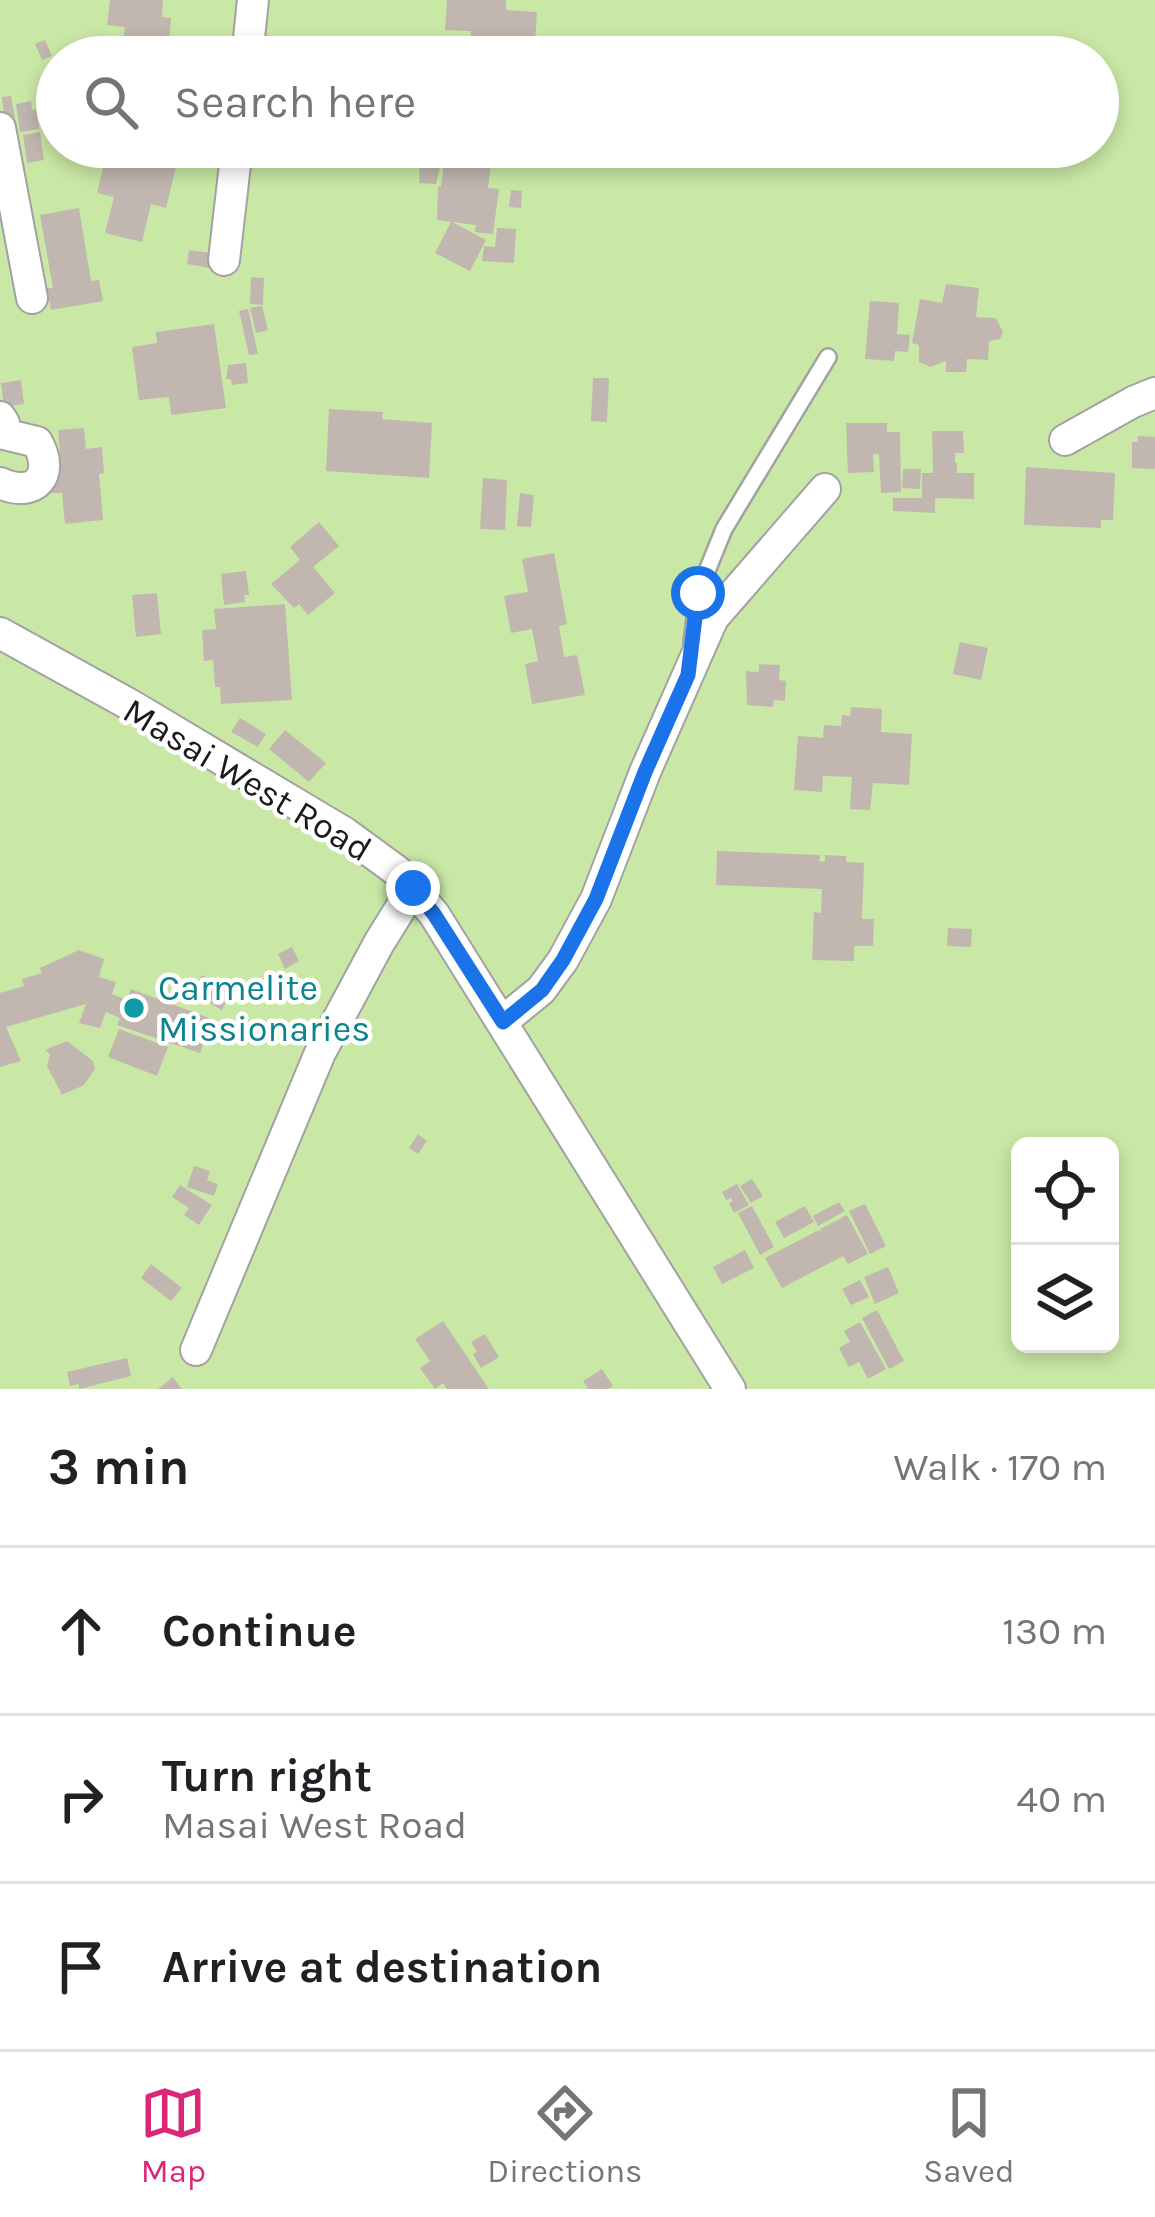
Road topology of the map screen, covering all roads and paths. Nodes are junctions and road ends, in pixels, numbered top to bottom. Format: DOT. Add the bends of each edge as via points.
graph roads {
  1 [pos="253,0"];
  2 [pos="249,36"];
  3 [pos="0,128"];
  4 [pos="235,168"];
  5 [pos="224,260"];
  6 [pos="32,298"];
  7 [pos="828,357"];
  8 [pos="1155,393"];
  9 [pos="2,430"];
  10 [pos="1065,440"];
  11 [pos="0,483"];
  12 [pos="825,488"];
  13 [pos="0,633"];
  14 [pos="688,675"];
  15 [pos="413,888"];
  16 [pos="503,1022"];
  17 [pos="196,1350"];
  18 [pos="730,1389"];
  1 -- 2 [label="street"];
  3 -- 6 [label="street"];
  4 -- 5 [label="street"];
  7 -- 14 [label="lane" via="724,529 698,593"];
  8 -- 10 [label="street"];
  9 -- 11 [label="street" via="37,442 45,470 34,486"];
  12 -- 14 [label="street" via="712,618"];
  13 -- 15 [label="street, Masai West Road" via="345,833"];
  14 -- 16 [label="street" via="596,899 542,990"];
  15 -- 16 [label="street, Masai West Road"];
  15 -- 17 [label="street" via="320,1053"];
  16 -- 18 [label="street, Masai West Road"];
}
